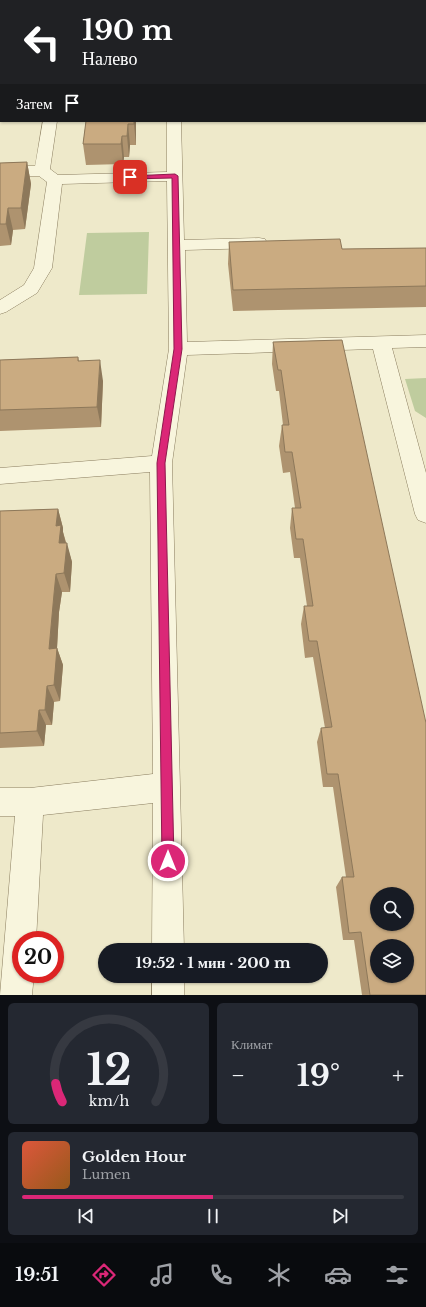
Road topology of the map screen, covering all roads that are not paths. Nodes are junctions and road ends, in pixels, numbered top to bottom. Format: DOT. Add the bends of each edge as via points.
graph roads {
  1 [pos="50,122"];
  2 [pos="174,122"];
  3 [pos="0,171"];
  4 [pos="49,175"];
  5 [pos="175,176"];
  6 [pos="277,243"];
  7 [pos="176,245"];
  8 [pos="0,308"];
  9 [pos="426,341"];
  10 [pos="380,343"];
  11 [pos="178,349"];
  12 [pos="161,463"];
  13 [pos="0,476"];
  14 [pos="426,514"];
  15 [pos="167,787"];
  16 [pos="0,802"];
  17 [pos="30,802"];
  18 [pos="168,943"];
  19 [pos="168,983"];
  20 [pos="16,995"];
  21 [pos="168,995"];
  1 -- 4 [label="lane"];
  2 -- 5 [label="lane"];
  3 -- 4 [label="lane"];
  4 -- 5 [label="lane"];
  4 -- 8 [label="lane" via="43,268 31,290"];
  5 -- 7 [label="lane"];
  6 -- 7 [label="lane"];
  7 -- 11 [label="lane"];
  9 -- 10 [label="lane"];
  10 -- 11 [label="lane"];
  10 -- 14 [label="lane"];
  11 -- 12 [label="lane"];
  12 -- 13 [label="lane"];
  12 -- 15 [label="lane"];
  15 -- 17 [label="lane"];
  15 -- 18 [label="lane"];
  16 -- 17 [label="lane"];
  17 -- 20 [label="lane"];
  19 -- 21 [label="lane"];
}
